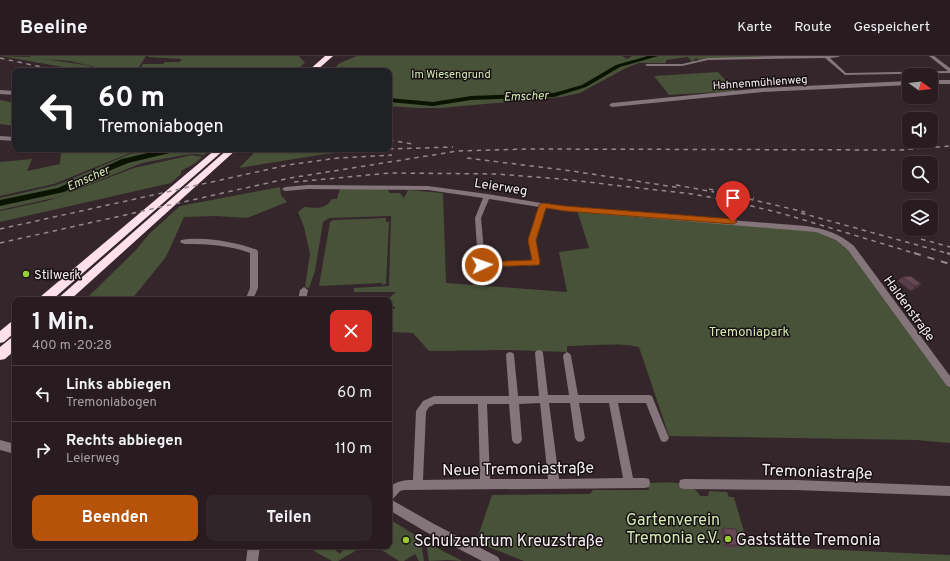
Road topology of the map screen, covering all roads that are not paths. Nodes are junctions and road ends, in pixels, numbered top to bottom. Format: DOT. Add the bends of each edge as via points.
graph roads {
  1 [pos="826,56"];
  2 [pos="838,56"];
  3 [pos="931,56"];
  4 [pos="333,57"];
  5 [pos="647,65"];
  6 [pos="316,68"];
  7 [pos="324,68"];
  8 [pos="950,71"];
  9 [pos="938,82"];
  10 [pos="950,82"];
  11 [pos="902,83"];
  12 [pos="0,92"];
  13 [pos="12,93"];
  14 [pos="612,105"];
  15 [pos="0,138"];
  16 [pos="12,139"];
  17 [pos="218,152"];
  18 [pos="229,152"];
  19 [pos="285,189"];
  20 [pos="487,196"];
  21 [pos="543,205"];
  22 [pos="134,230"];
  23 [pos="184,242"];
  24 [pos="852,248"];
  25 [pos="482,265"];
  26 [pos="483,277"];
  27 [pos="304,290"];
  28 [pos="48,297"];
  29 [pos="65,297"];
  30 [pos="250,297"];
  31 [pos="303,297"];
  32 [pos="12,328"];
  33 [pos="0,338"];
  34 [pos="12,345"];
  35 [pos="539,354"];
  36 [pos="0,355"];
  37 [pos="510,355"];
  38 [pos="567,356"];
  39 [pos="950,383"];
  40 [pos="574,399"];
  41 [pos="613,399"];
  42 [pos="482,400"];
  43 [pos="514,400"];
  44 [pos="544,400"];
  45 [pos="580,438"];
  46 [pos="664,438"];
  47 [pos="517,440"];
  48 [pos="0,445"];
  49 [pos="12,448"];
  50 [pos="629,483"];
  51 [pos="646,483"];
  52 [pos="485,484"];
  53 [pos="554,484"];
  54 [pos="684,484"];
  55 [pos="418,485"];
  56 [pos="950,491"];
  57 [pos="392,492"];
  58 [pos="392,506"];
  59 [pos="254,549"];
  60 [pos="252,561"];
  61 [pos="494,561"];
  1 -- 2 [label="street"];
  1 -- 5 [label="street" via="708,59 682,65"];
  1 -- 8 [label="street" via="845,74"];
  3 -- 8 [label="street"];
  4 -- 6 [label="highway"];
  4 -- 7 [label="highway"];
  9 -- 10 [label="street"];
  11 -- 14 [label="street, Hahnenmühlenweg" via="763,90"];
  12 -- 13 [label="street"];
  15 -- 16 [label="street"];
  17 -- 22 [label="highway"];
  18 -- 22 [label="highway"];
  19 -- 20 [label="street, Leierweg" via="410,187"];
  20 -- 21 [label="street, Leierweg"];
  20 -- 25 [label="street" via="478,218"];
  21 -- 24 [label="street, Leierweg" via="565,209 806,228 839,238"];
  21 -- 25 [label="street" via="532,240 536,262"];
  22 -- 28 [label="highway"];
  22 -- 29 [label="highway"];
  23 -- 30 [label="street" via="216,242 254,252 254,288"];
  24 -- 39 [label="street, Haldenstraße"];
  25 -- 26 [label="street"];
  27 -- 31 [label="street"];
  32 -- 33 [label="highway"];
  34 -- 36 [label="highway"];
  35 -- 44 [label="street"];
  37 -- 43 [label="street"];
  38 -- 40 [label="street"];
  40 -- 41 [label="street"];
  40 -- 44 [label="street"];
  40 -- 45 [label="street"];
  41 -- 46 [label="street" via="650,399"];
  41 -- 50 [label="street"];
  42 -- 43 [label="street"];
  42 -- 52 [label="street"];
  42 -- 55 [label="street" via="434,400 426,404 421,411"];
  43 -- 44 [label="street"];
  43 -- 47 [label="street"];
  44 -- 53 [label="street"];
  48 -- 49 [label="street"];
  50 -- 51 [label="street, Neue Tremoniastraße"];
  50 -- 53 [label="street, Neue Tremoniastraße"];
  52 -- 53 [label="street, Neue Tremoniastraße"];
  52 -- 55 [label="street, Neue Tremoniastraße"];
  54 -- 56 [label="street, Tremoniastraße"];
  55 -- 57 [label="street, Neue Tremoniastraße" via="404,485"];
  58 -- 61 [label="street"];
  59 -- 60 [label="street"];
}
